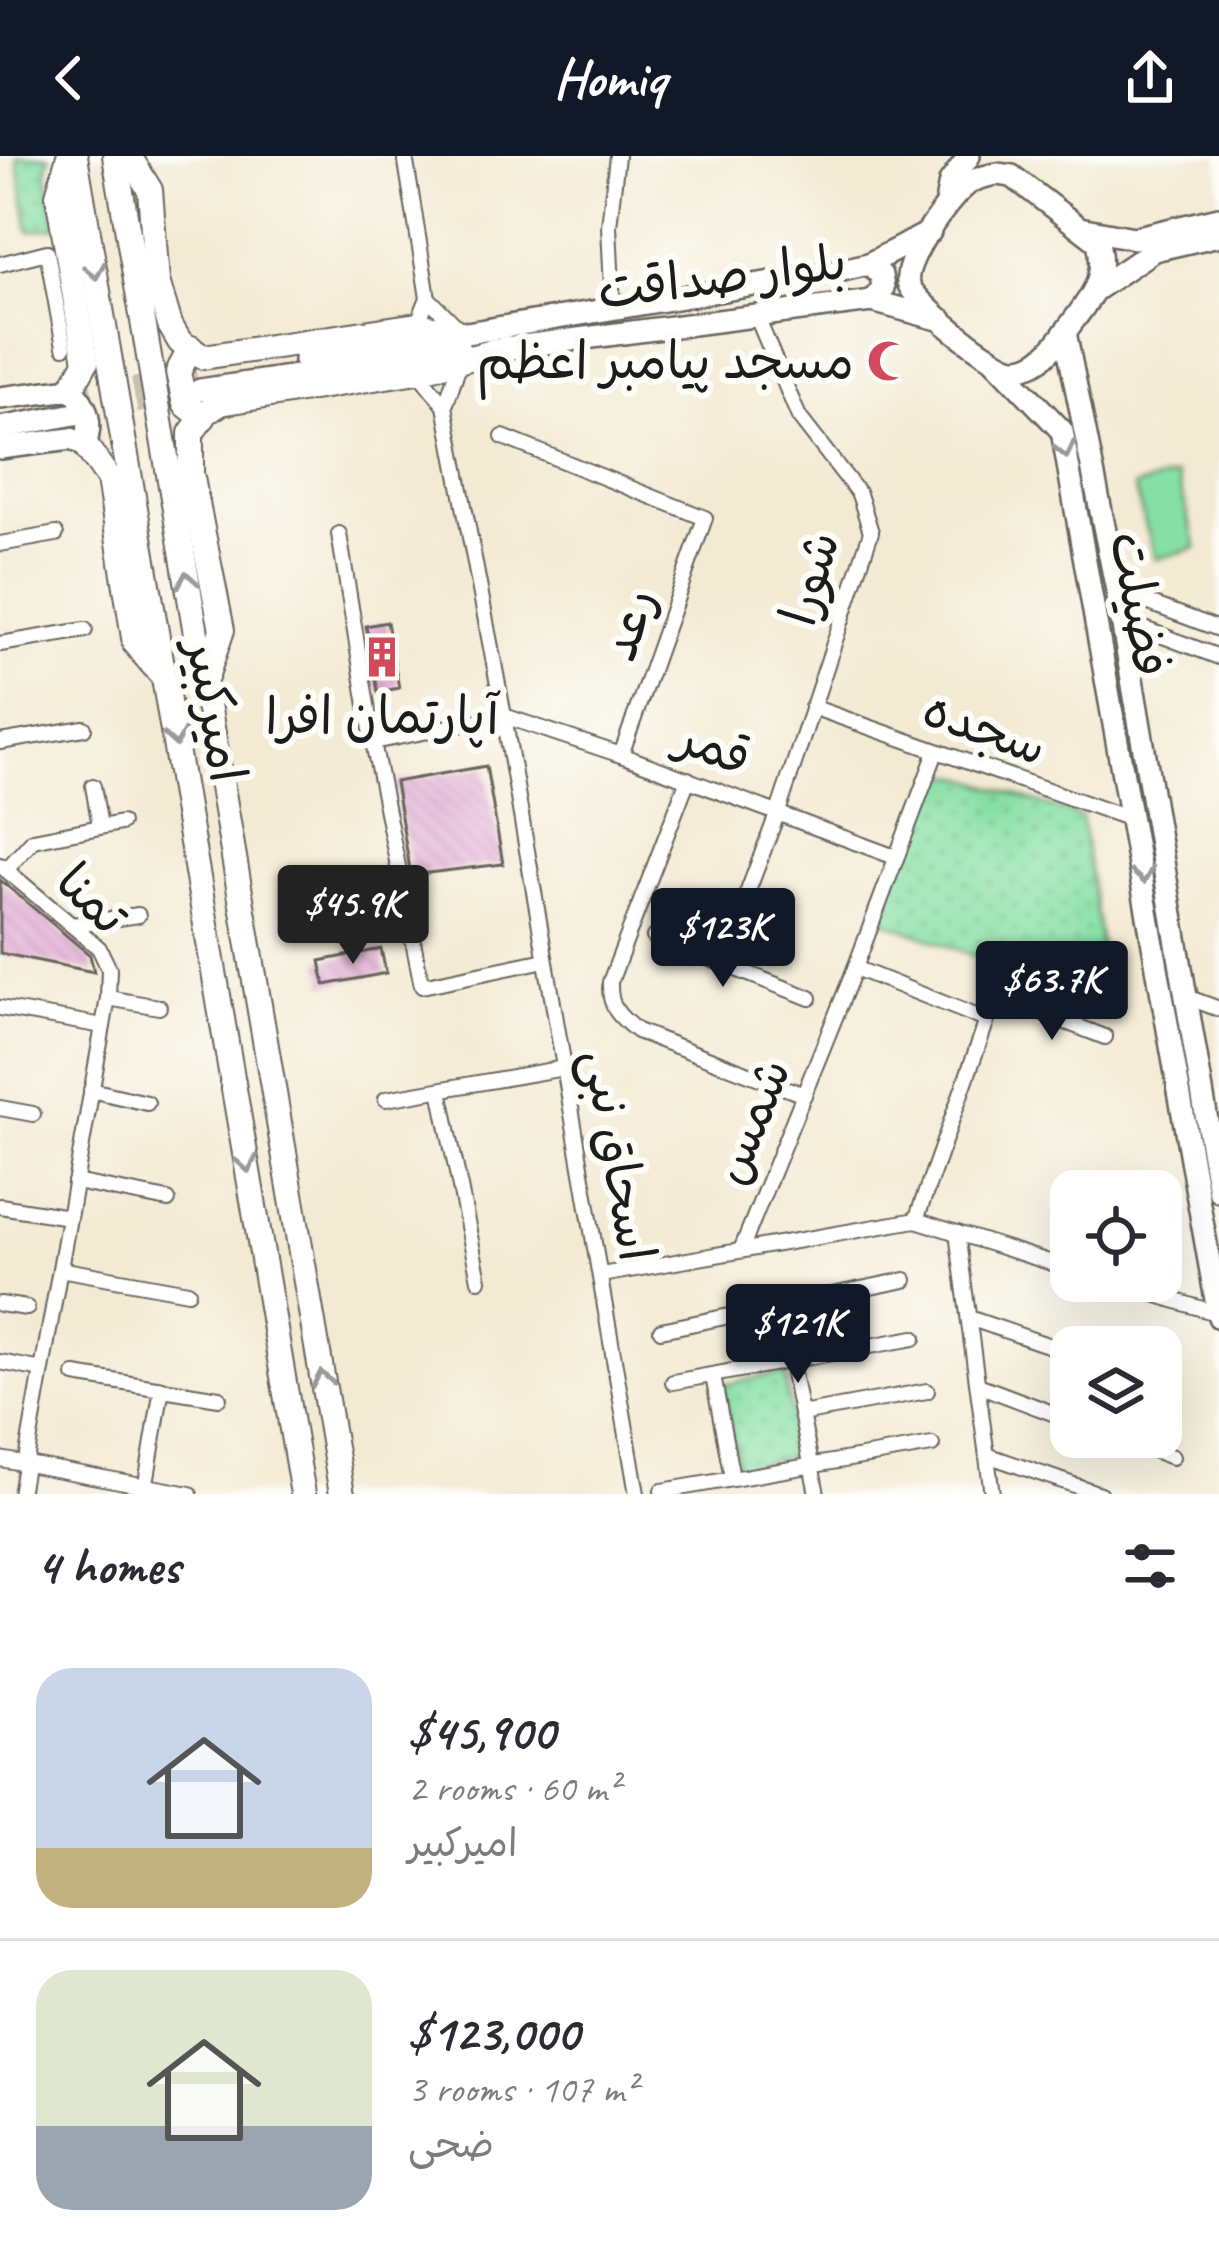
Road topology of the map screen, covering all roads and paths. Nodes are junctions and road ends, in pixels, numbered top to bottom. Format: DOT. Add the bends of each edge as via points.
graph roads {
  1 [pos="72,156"];
  2 [pos="115,156"];
  3 [pos="129,156"];
  4 [pos="405,156"];
  5 [pos="617,156"];
  6 [pos="969,156"];
  7 [pos="1012,156"];
  8 [pos="1028,188"];
  9 [pos="944,213"];
  10 [pos="1219,218"];
  11 [pos="1080,228"];
  12 [pos="930,232"];
  13 [pos="1219,235"];
  14 [pos="0,264"];
  15 [pos="868,264"];
  16 [pos="1098,288"];
  17 [pos="428,298"];
  18 [pos="872,302"];
  19 [pos="613,310"];
  20 [pos="756,315"];
  21 [pos="942,320"];
  22 [pos="1065,332"];
  23 [pos="451,345"];
  24 [pos="64,347"];
  25 [pos="190,349"];
  26 [pos="506,349"];
  27 [pos="413,350"];
  28 [pos="994,360"];
  29 [pos="198,384"];
  30 [pos="0,398"];
  31 [pos="1078,398"];
  32 [pos="73,401"];
  33 [pos="446,406"];
  34 [pos="1038,406"];
  35 [pos="0,411"];
  36 [pos="202,418"];
  37 [pos="0,428"];
  38 [pos="503,437"];
  39 [pos="85,445"];
  40 [pos="0,448"];
  41 [pos="339,534"];
  42 [pos="56,535"];
  43 [pos="0,544"];
  44 [pos="1092,590"];
  45 [pos="1118,591"];
  46 [pos="1097,619"];
  47 [pos="1123,621"];
  48 [pos="1219,629"];
  49 [pos="85,630"];
  50 [pos="0,644"];
  51 [pos="1219,657"];
  52 [pos="166,680"];
  53 [pos="205,680"];
  54 [pos="812,707"];
  55 [pos="504,716"];
  56 [pos="84,728"];
  57 [pos="0,742"];
  58 [pos="373,742"];
  59 [pos="936,752"];
  60 [pos="622,754"];
  61 [pos="688,779"];
  62 [pos="93,786"];
  63 [pos="778,812"];
  64 [pos="1133,820"];
  65 [pos="121,823"];
  66 [pos="100,826"];
  67 [pos="895,857"];
  68 [pos="3,868"];
  69 [pos="138,915"];
  70 [pos="72,925"];
  71 [pos="653,937"];
  72 [pos="545,961"];
  73 [pos="722,962"];
  74 [pos="856,968"];
  75 [pos="1184,996"];
  76 [pos="108,998"];
  77 [pos="810,998"];
  78 [pos="159,1007"];
  79 [pos="0,1008"];
  80 [pos="1219,1009"];
  81 [pos="986,1020"];
  82 [pos="103,1025"];
  83 [pos="1105,1037"];
  84 [pos="270,1067"];
  85 [pos="564,1068"];
  86 [pos="232,1073"];
  87 [pos="92,1090"];
  88 [pos="440,1090"];
  89 [pos="804,1095"];
  90 [pos="386,1100"];
  91 [pos="147,1103"];
  92 [pos="0,1108"];
  93 [pos="278,1113"];
  94 [pos="33,1114"];
  95 [pos="239,1119"];
  96 [pos="75,1182"];
  97 [pos="1219,1191"];
  98 [pos="168,1199"];
  99 [pos="0,1205"];
  100 [pos="69,1217"];
  101 [pos="916,1220"];
  102 [pos="957,1234"];
  103 [pos="741,1250"];
  104 [pos="1050,1263"];
  105 [pos="60,1269"];
  106 [pos="601,1275"];
  107 [pos="479,1280"];
  108 [pos="904,1280"];
  109 [pos="188,1292"];
  110 [pos="1178,1302"];
  111 [pos="0,1304"];
  112 [pos="27,1308"];
  113 [pos="780,1308"];
  114 [pos="1219,1315"];
  115 [pos="969,1318"];
  116 [pos="661,1330"];
  117 [pos="914,1338"];
  118 [pos="1050,1346"];
  119 [pos="0,1362"];
  120 [pos="791,1362"];
  121 [pos="42,1370"];
  122 [pos="75,1375"];
  123 [pos="713,1376"];
  124 [pos="673,1382"];
  125 [pos="978,1385"];
  126 [pos="162,1388"];
  127 [pos="927,1391"];
  128 [pos="219,1398"];
  129 [pos="1050,1412"];
  130 [pos="801,1414"];
  131 [pos="932,1445"];
  132 [pos="987,1455"];
  133 [pos="0,1459"];
  134 [pos="811,1463"];
  135 [pos="26,1464"];
  136 [pos="732,1478"];
  137 [pos="144,1490"];
  138 [pos="662,1491"];
  139 [pos="20,1494"];
  140 [pos="190,1494"];
  141 [pos="303,1494"];
  142 [pos="342,1494"];
  143 [pos="637,1494"];
  144 [pos="817,1494"];
  145 [pos="992,1494"];
  146 [pos="1100,1494"];
  1 -- 32 [label="main road" via="58,195 86,362"];
  1 -- 52 [label="main road, امیرکبیر, one-way"];
  53 -- 2 [label="main road, امیرکبیر, one-way"];
  3 -- 25 [label="main road" via="150,190 157,280 170,325"];
  4 -- 17 [label="street"];
  5 -- 19 [label="street" via="609,226"];
  6 -- 9 [label="street" via="950,182"];
  7 -- 8 [label="street"];
  8 -- 9 [label="street" via="1012,176 980,177"];
  8 -- 11 [label="street"];
  9 -- 12 [label="street"];
  10 -- 11 [label="street" via="1134,238"];
  11 -- 16 [label="street" via="1098,242"];
  12 -- 15 [label="street, بلوار صداقت"];
  12 -- 21 [label="street" via="908,285"];
  13 -- 16 [label="street" via="1154,250"];
  14 -- 24 [label="street" via="46,251"];
  15 -- 18 [label="street" via="883,288"];
  15 -- 19 [label="street, بلوار صداقت"];
  16 -- 22 [label="street"];
  17 -- 23 [label="street"];
  17 -- 27 [label="street"];
  18 -- 20 [label="street, بلوار صداقت"];
  18 -- 21 [label="street, بلوار صداقت"];
  19 -- 23 [label="street, بلوار صداقت"];
  20 -- 26 [label="street, بلوار صداقت"];
  20 -- 54 [label="street, شورا" via="799,417 859,494 871,532"];
  21 -- 28 [label="street"];
  22 -- 28 [label="street" via="1046,357 1028,365"];
  22 -- 31 [label="street, فضیلت"];
  23 -- 26 [label="main road"];
  23 -- 27 [label="main road"];
  23 -- 27 [label="main road"];
  23 -- 33 [label="street"];
  25 -- 27 [label="main road" via="203,357"];
  25 -- 36 [label="main road" via="178,372 185,404"];
  27 -- 29 [label="street"];
  27 -- 33 [label="street"];
  27 -- 36 [label="main road" via="221,403"];
  28 -- 34 [label="street, فضیلت"];
  30 -- 32 [label="street"];
  31 -- 34 [label="street" via="1052,390"];
  31 -- 45 [label="street, فضیلت"];
  32 -- 35 [label="street"];
  32 -- 37 [label="street"];
  32 -- 39 [label="street" via="87,413"];
  33 -- 55 [label="street, اسحاق نبی"];
  34 -- 44 [label="street, فضیلت, one-way" via="1062,431"];
  36 -- 53 [label="main road" via="191,433 191,473 222,630"];
  38 -- 60 [label="street, رعد" via="706,518"];
  39 -- 40 [label="street"];
  39 -- 52 [label="main road" via="110,479 135,644"];
  41 -- 58 [label="street"];
  42 -- 43 [label="street"];
  44 -- 45 [label="street"];
  44 -- 46 [label="street, فضیلت"];
  45 -- 47 [label="street, فضیلت"];
  45 -- 48 [label="street"];
  46 -- 47 [label="street"];
  46 -- 64 [label="street, فضیلت"];
  47 -- 51 [label="street"];
  47 -- 75 [label="street, فضیلت"];
  49 -- 50 [label="street"];
  52 -- 86 [label="main road, امیرکبیر, one-way"];
  53 -- 84 [label="main road, امیرکبیر"];
  54 -- 59 [label="street, سجده"];
  54 -- 63 [label="street, شورا"];
  55 -- 58 [label="street"];
  55 -- 60 [label="street, قمر"];
  55 -- 72 [label="street, اسحاق نبی"];
  56 -- 57 [label="street"];
  58 -- 72 [label="street" via="422,986"];
  59 -- 64 [label="street, سجده"];
  59 -- 67 [label="street, شمس"];
  60 -- 61 [label="street, قمر"];
  61 -- 63 [label="street, قمر"];
  61 -- 89 [label="street" via="609,1001 637,1031"];
  62 -- 66 [label="street"];
  63 -- 67 [label="street, قمر"];
  63 -- 73 [label="street, شورا"];
  64 -- 114 [label="street, فضیلت, one-way"];
  65 -- 66 [label="street"];
  66 -- 68 [label="street" via="33,840"];
  67 -- 74 [label="street, شمس"];
  68 -- 70 [label="street, تمنا"];
  69 -- 70 [label="street"];
  70 -- 76 [label="street, تمنا" via="99,948 109,969"];
  71 -- 73 [label="street"];
  72 -- 85 [label="street, اسحاق نبی"];
  73 -- 77 [label="street"];
  74 -- 81 [label="street"];
  74 -- 89 [label="street, شمس"];
  75 -- 80 [label="street"];
  75 -- 97 [label="street, فضیلت"];
  76 -- 78 [label="street"];
  76 -- 82 [label="street, تمنا"];
  79 -- 82 [label="street"];
  81 -- 83 [label="street" via="996,995"];
  81 -- 101 [label="street"];
  82 -- 87 [label="street, تمنا"];
  84 -- 86 [label="main road"];
  84 -- 93 [label="main road, امیرکبیر"];
  85 -- 88 [label="street"];
  85 -- 106 [label="street, اسحاق نبی"];
  86 -- 95 [label="main road, امیرکبیر"];
  87 -- 91 [label="street"];
  87 -- 96 [label="street, تمنا"];
  88 -- 90 [label="street"];
  88 -- 107 [label="street"];
  89 -- 103 [label="street, شمس"];
  92 -- 94 [label="street"];
  93 -- 95 [label="main road"];
  142 -- 93 [label="main road, امیرکبیر, one-way"];
  95 -- 141 [label="main road, امیرکبیر, one-way"];
  96 -- 98 [label="street"];
  96 -- 100 [label="street, تمنا"];
  99 -- 100 [label="street"];
  100 -- 105 [label="street, تمنا"];
  101 -- 102 [label="street"];
  101 -- 103 [label="street"];
  102 -- 104 [label="street"];
  102 -- 115 [label="street"];
  103 -- 106 [label="street"];
  105 -- 109 [label="street"];
  105 -- 121 [label="street, تمنا"];
  106 -- 143 [label="street, اسحاق نبی"];
  108 -- 113 [label="street"];
  110 -- 114 [label="street"];
  111 -- 112 [label="street"];
  113 -- 116 [label="street"];
  113 -- 120 [label="street"];
  115 -- 118 [label="street"];
  115 -- 125 [label="street"];
  117 -- 120 [label="street"];
  119 -- 121 [label="street"];
  120 -- 123 [label="street"];
  120 -- 130 [label="street"];
  121 -- 135 [label="street, تمنا"];
  122 -- 126 [label="street"];
  123 -- 124 [label="street"];
  123 -- 136 [label="street"];
  125 -- 129 [label="street"];
  125 -- 132 [label="street"];
  126 -- 128 [label="street"];
  126 -- 137 [label="street"];
  127 -- 130 [label="street"];
  130 -- 134 [label="street"];
  131 -- 134 [label="street"];
  132 -- 145 [label="street"];
  132 -- 146 [label="street"];
  133 -- 135 [label="street"];
  134 -- 136 [label="street"];
  134 -- 144 [label="street"];
  135 -- 137 [label="street"];
  135 -- 139 [label="street, تمنا"];
  136 -- 138 [label="street"];
  137 -- 140 [label="street"];
}
